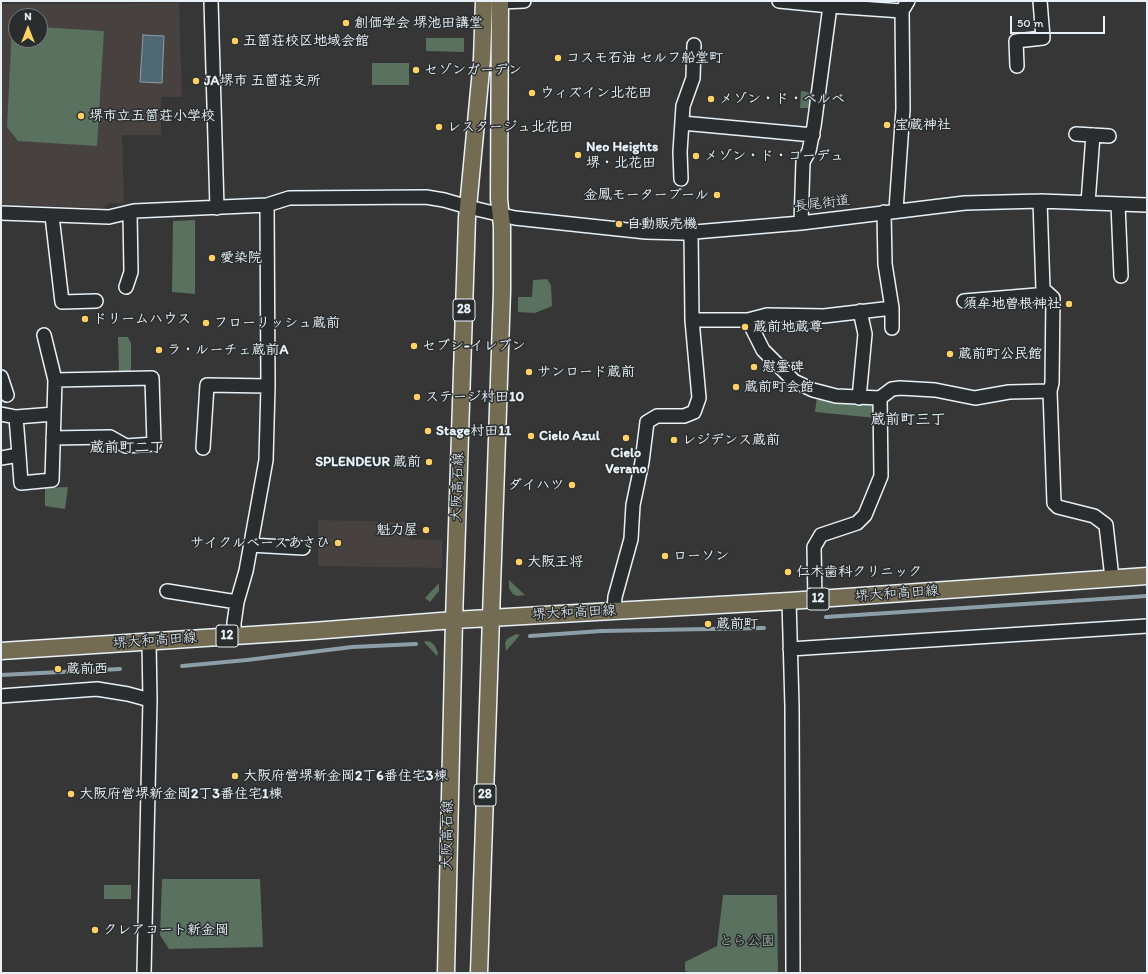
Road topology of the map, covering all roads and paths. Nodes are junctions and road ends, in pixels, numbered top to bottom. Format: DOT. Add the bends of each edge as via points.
graph roads {
  1 [pos="211,1"];
  2 [pos="494,1"];
  3 [pos="524,1"];
  4 [pos="779,1"];
  5 [pos="1040,1"];
  6 [pos="830,6"];
  7 [pos="887,6"];
  8 [pos="905,6"];
  9 [pos="694,45"];
  10 [pos="1016,66"];
  11 [pos="682,123"];
  12 [pos="1076,134"];
  13 [pos="812,135"];
  14 [pos="1093,135"];
  15 [pos="1109,136"];
  16 [pos="681,179"];
  17 [pos="1040,201"];
  18 [pos="1088,203"];
  19 [pos="1118,204"];
  20 [pos="267,205"];
  21 [pos="1147,205"];
  22 [pos="468,207"];
  23 [pos="217,208"];
  24 [pos="890,211"];
  25 [pos="130,212"];
  26 [pos="1,213"];
  27 [pos="501,215"];
  28 [pos="52,216"];
  29 [pos="801,223"];
  30 [pos="691,232"];
  31 [pos="1121,276"];
  32 [pos="126,287"];
  33 [pos="1048,294"];
  34 [pos="96,301"];
  35 [pos="964,301"];
  36 [pos="892,308"];
  37 [pos="860,311"];
  38 [pos="692,320"];
  39 [pos="748,320"];
  40 [pos="892,328"];
  41 [pos="44,335"];
  42 [pos="1,377"];
  43 [pos="55,380"];
  44 [pos="268,386"];
  45 [pos="1050,391"];
  46 [pos="7,395"];
  47 [pos="859,398"];
  48 [pos="880,398"];
  49 [pos="1,414"];
  50 [pos="54,414"];
  51 [pos="16,417"];
  52 [pos="53,438"];
  53 [pos="203,448"];
  54 [pos="19,455"];
  55 [pos="1,458"];
  56 [pos="250,545"];
  57 [pos="303,548"];
  58 [pos="1147,576"];
  59 [pos="1112,578"];
  60 [pos="167,591"];
  61 [pos="815,600"];
  62 [pos="789,601"];
  63 [pos="237,602"];
  64 [pos="614,610"];
  65 [pos="490,618"];
  66 [pos="454,620"];
  67 [pos="1147,626"];
  68 [pos="234,636"];
  69 [pos="149,642"];
  70 [pos="790,649"];
  71 [pos="1,651"];
  72 [pos="1,696"];
  73 [pos="150,700"];
  74 [pos="144,973"];
  75 [pos="446,973"];
  76 [pos="479,973"];
  77 [pos="793,973"];
  1 -- 23 [label="street"];
  2 -- 3 [label="street"];
  2 -- 22 [label="main road, 大阪高石線 / 28" via="482,59"];
  2 -- 27 [label="main road, 28"];
  4 -- 6 [label="street"];
  5 -- 10 [label="street" via="1043,38 1016,41"];
  6 -- 7 [label="street"];
  6 -- 13 [label="street"];
  7 -- 8 [label="street"];
  8 -- 24 [label="street" via="903,109"];
  9 -- 11 [label="street" via="693,78 683,106"];
  11 -- 13 [label="street"];
  11 -- 16 [label="street"];
  12 -- 14 [label="street"];
  13 -- 29 [label="street" via="809,151 803,162"];
  14 -- 15 [label="street"];
  14 -- 18 [label="street"];
  17 -- 18 [label="street, 長尾街道"];
  17 -- 24 [label="street, 長尾街道" via="965,203"];
  17 -- 33 [label="street" via="1043,289"];
  18 -- 19 [label="street, 長尾街道"];
  19 -- 21 [label="street, 長尾街道"];
  19 -- 31 [label="street"];
  20 -- 22 [label="street, 長尾街道" via="289,198 426,198"];
  20 -- 23 [label="street, 長尾街道"];
  20 -- 44 [label="street"];
  22 -- 27 [label="street, 長尾街道"];
  22 -- 66 [label="main road, 大阪高石線 / 28"];
  23 -- 25 [label="street, 長尾街道"];
  24 -- 29 [label="street, 長尾街道"];
  24 -- 36 [label="street" via="885,264"];
  25 -- 28 [label="street, 長尾街道" via="109,217"];
  25 -- 32 [label="street" via="131,272"];
  26 -- 28 [label="street, 長尾街道"];
  27 -- 30 [label="street, 長尾街道" via="646,232"];
  27 -- 65 [label="main road, 28" via="502,291"];
  28 -- 34 [label="street" via="62,302"];
  29 -- 30 [label="street, 長尾街道"];
  30 -- 38 [label="street"];
  33 -- 35 [label="street"];
  33 -- 45 [label="street" via="1053,298"];
  36 -- 37 [label="street"];
  36 -- 40 [label="street"];
  37 -- 39 [label="street" via="824,316 767,315"];
  37 -- 47 [label="street" via="865,334"];
  38 -- 39 [label="street"];
  38 -- 64 [label="street" via="699,398 694,412 684,416 657,416 647,422 633,505 632,539 615,597"];
  39 -- 47 [label="street" via="763,350 794,381 813,390"];
  41 -- 43 [label="street"];
  42 -- 46 [label="street"];
  43 -- 50 [label="street"];
  43 -- 52 [label="street" via="152,378 154,444 126,446 110,437"];
  44 -- 53 [label="street" via="206,385"];
  44 -- 56 [label="street" via="266,460"];
  45 -- 48 [label="street" via="1009,392 975,398 935,390 900,388"];
  45 -- 59 [label="street" via="1054,503 1058,507 1094,516 1106,525"];
  47 -- 48 [label="street"];
  48 -- 61 [label="street" via="881,476 865,515 857,523 821,535 814,546"];
  49 -- 51 [label="street"];
  50 -- 51 [label="street"];
  50 -- 52 [label="street"];
  51 -- 54 [label="street"];
  52 -- 54 [label="street" via="52,480 21,483"];
  54 -- 55 [label="street"];
  56 -- 57 [label="street"];
  56 -- 63 [label="street"];
  58 -- 59 [label="main road, 堺大和高田線 / 12"];
  59 -- 61 [label="main road, 堺大和高田線 / 12"];
  60 -- 63 [label="street"];
  61 -- 62 [label="main road, 堺大和高田線 / 12"];
  62 -- 64 [label="main road, 堺大和高田線 / 12"];
  62 -- 70 [label="street"];
  63 -- 68 [label="street"];
  64 -- 65 [label="main road, 堺大和高田線 / 12"];
  65 -- 66 [label="main road, 堺大和高田線 / 12"];
  65 -- 76 [label="main road, 28"];
  66 -- 68 [label="main road, 堺大和高田線 / 12"];
  66 -- 75 [label="main road, 大阪高石線 / 28"];
  67 -- 70 [label="street"];
  68 -- 69 [label="main road, 堺大和高田線 / 12"];
  69 -- 71 [label="main road, 堺大和高田線 / 12"];
  69 -- 73 [label="street"];
  70 -- 77 [label="street"];
  72 -- 73 [label="street" via="97,689"];
  73 -- 74 [label="street"];
}
